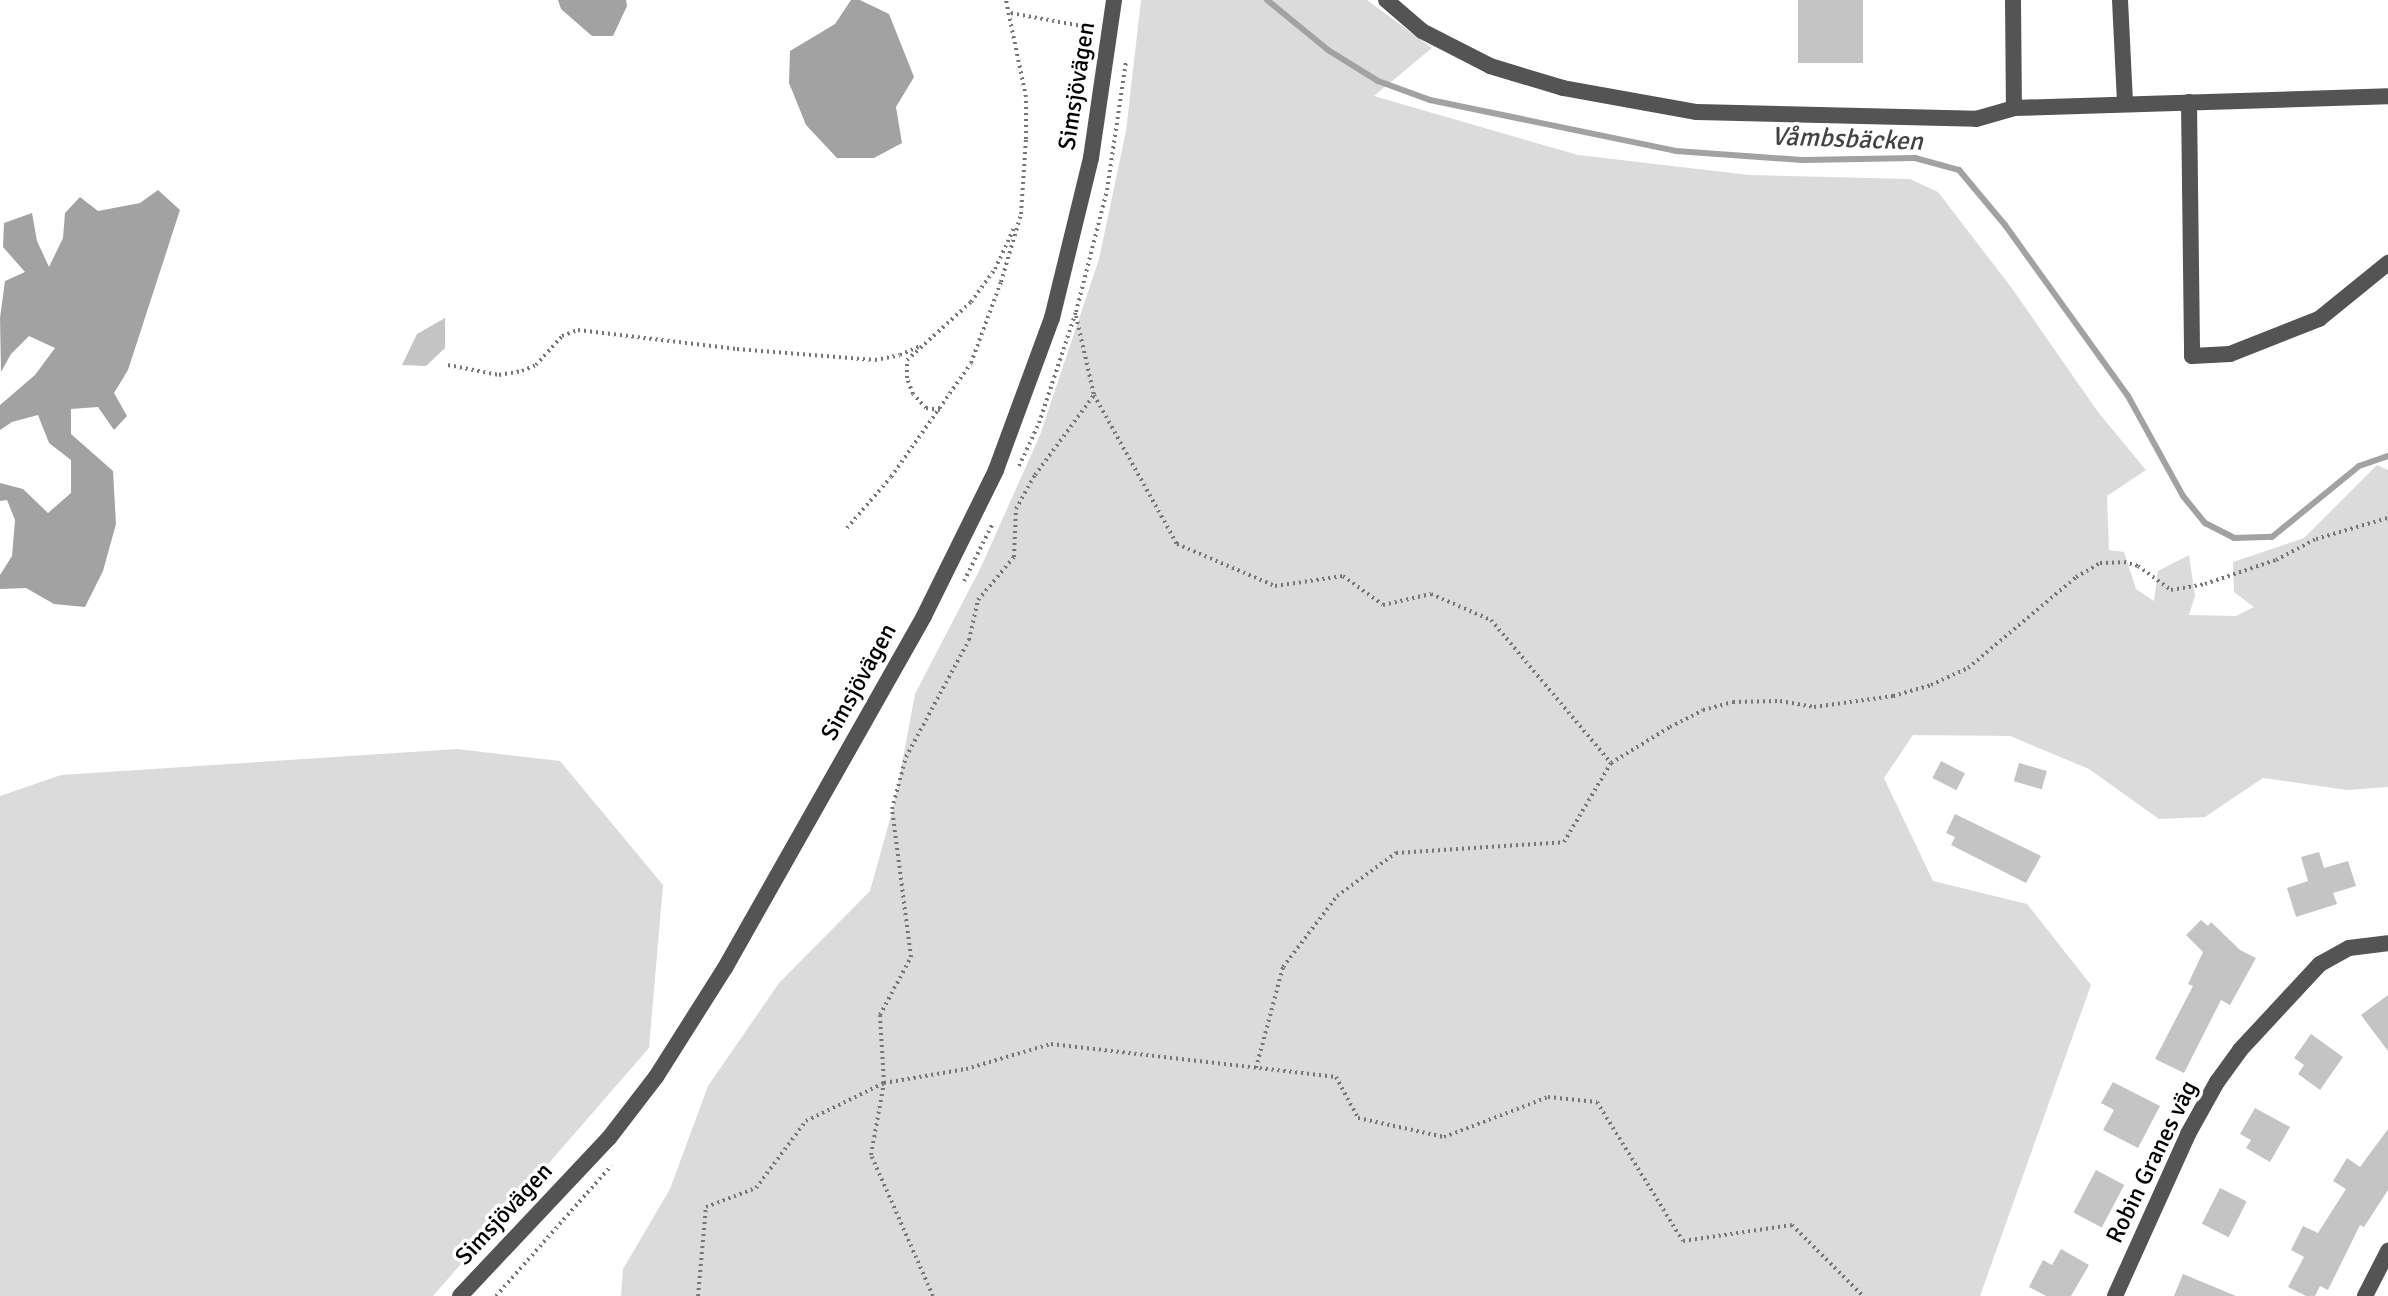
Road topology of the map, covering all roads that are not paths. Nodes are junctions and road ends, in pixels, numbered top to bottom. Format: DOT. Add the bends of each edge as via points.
graph roads {
  1 [pos="1114,0"];
  2 [pos="1386,0"];
  3 [pos="2013,0"];
  4 [pos="2120,0"];
  5 [pos="2388,96"];
  6 [pos="2189,102"];
  7 [pos="2125,104"];
  8 [pos="2014,108"];
  9 [pos="2388,263"];
  10 [pos="2388,943"];
  11 [pos="2388,1251"];
  12 [pos="460,1296"];
  13 [pos="2115,1296"];
  14 [pos="2365,1296"];
  1 -- 12 [label="street, Simsjövägen" via="1091,158 1052,318 996,470 924,616 732,955 656,1077 609,1138"];
  2 -- 8 [label="street" via="1422,31 1490,66 1563,88 1697,112 1976,119"];
  3 -- 8 [label="street"];
  4 -- 7 [label="street"];
  5 -- 6 [label="street"];
  6 -- 7 [label="street"];
  6 -- 9 [label="street" via="2192,356 2230,354 2319,319"];
  7 -- 8 [label="street"];
  10 -- 13 [label="street, Robin Granes väg" via="2349,948 2320,964 2240,1050 2188,1134"];
  11 -- 14 [label="street"];
}
